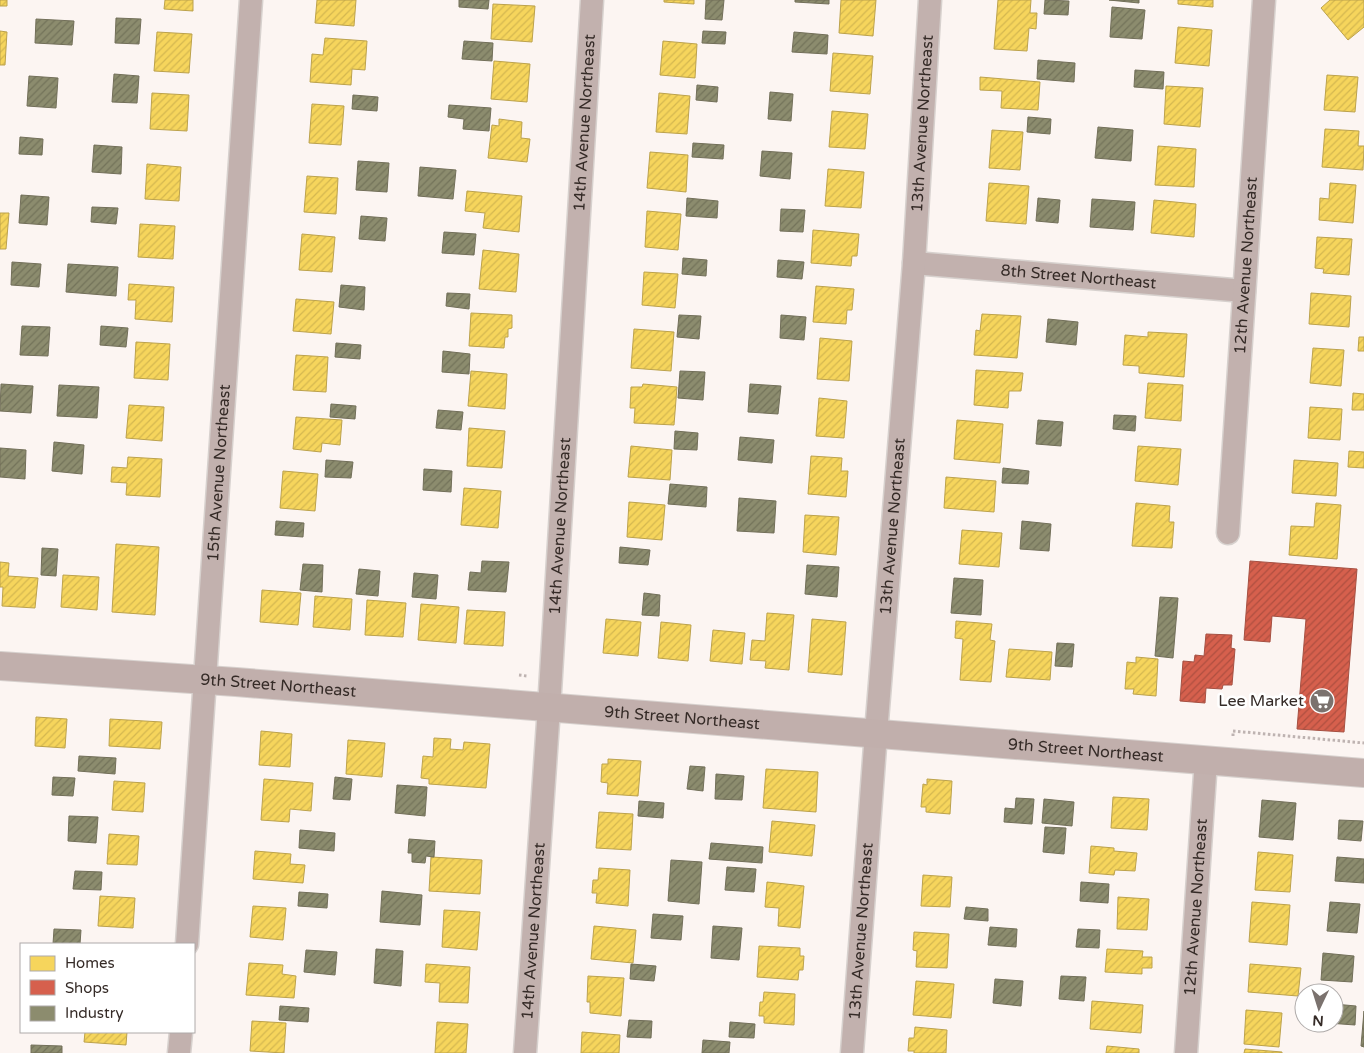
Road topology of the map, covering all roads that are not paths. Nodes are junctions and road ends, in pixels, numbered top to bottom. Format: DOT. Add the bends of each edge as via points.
graph roads {
  1 [pos="251,0"];
  2 [pos="592,0"];
  3 [pos="930,0"];
  4 [pos="1264,0"];
  5 [pos="914,263"];
  6 [pos="1244,291"];
  7 [pos="1228,533"];
  8 [pos="0,666"];
  9 [pos="206,680"];
  10 [pos="549,708"];
  11 [pos="876,733"];
  12 [pos="1206,760"];
  13 [pos="1364,773"];
  14 [pos="187,943"];
  15 [pos="181,1033"];
  16 [pos="179,1053"];
  17 [pos="525,1053"];
  18 [pos="852,1053"];
  19 [pos="1186,1053"];
  1 -- 9 [label="street, 15th Avenue Northeast"];
  2 -- 10 [label="street, 14th Avenue Northeast"];
  3 -- 5 [label="street, 13th Avenue Northeast"];
  4 -- 6 [label="street, 12th Avenue Northeast"];
  5 -- 6 [label="street, 8th Street Northeast"];
  5 -- 11 [label="street, 13th Avenue Northeast"];
  6 -- 7 [label="street, 12th Avenue Northeast"];
  8 -- 9 [label="street, 9th Street Northeast"];
  9 -- 10 [label="street, 9th Street Northeast"];
  9 -- 14 [label="street, 15th Avenue Northeast"];
  10 -- 11 [label="street, 9th Street Northeast"];
  10 -- 17 [label="street, 14th Avenue Northeast"];
  11 -- 12 [label="street, 9th Street Northeast"];
  11 -- 18 [label="street, 13th Avenue Northeast"];
  12 -- 13 [label="street, 9th Street Northeast"];
  12 -- 19 [label="street, 12th Avenue Northeast"];
  15 -- 16 [label="street"];
}
